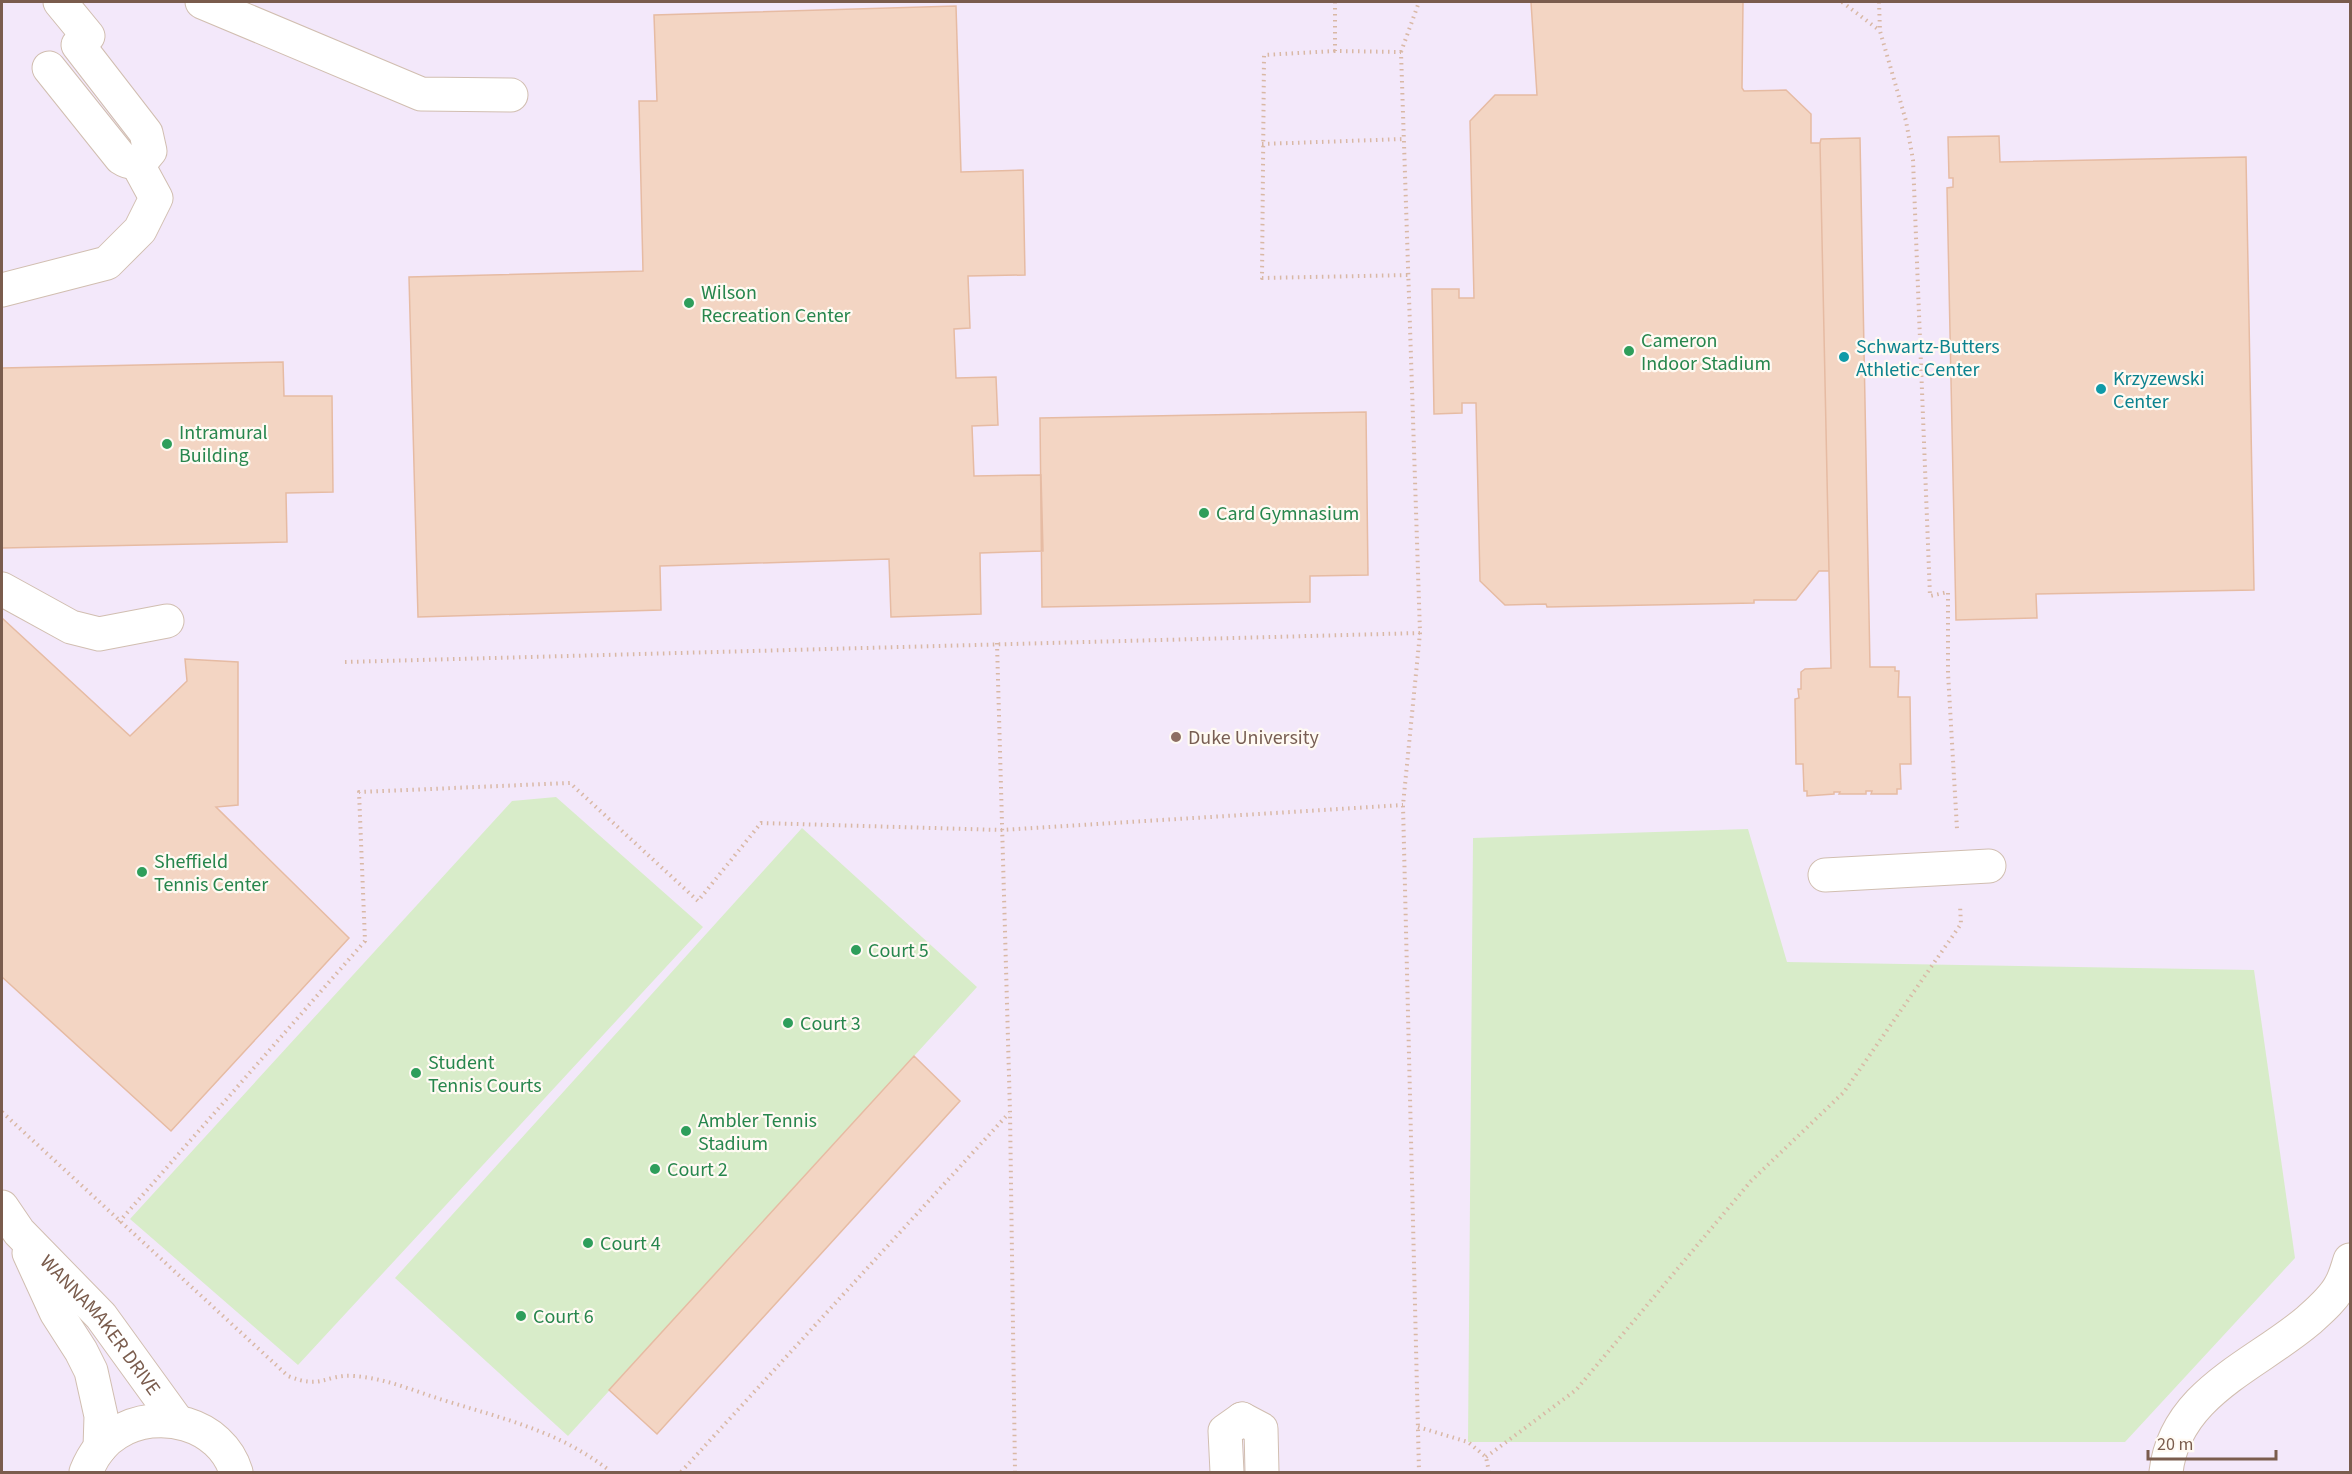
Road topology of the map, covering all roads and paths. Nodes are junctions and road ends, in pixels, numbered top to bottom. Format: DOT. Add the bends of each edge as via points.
graph roads {
  1 [pos="60,2"];
  2 [pos="202,2"];
  3 [pos="1335,2"];
  4 [pos="1419,2"];
  5 [pos="1842,2"];
  6 [pos="1879,2"];
  7 [pos="1880,31"];
  8 [pos="1335,51"];
  9 [pos="1401,52"];
  10 [pos="49,68"];
  11 [pos="512,95"];
  12 [pos="1404,139"];
  13 [pos="1262,144"];
  14 [pos="137,163"];
  15 [pos="1409,275"];
  16 [pos="2,290"];
  17 [pos="2,589"];
  18 [pos="167,621"];
  19 [pos="1420,633"];
  20 [pos="997,643"];
  21 [pos="345,662"];
  22 [pos="1403,805"];
  23 [pos="1001,830"];
  24 [pos="1974,867"];
  25 [pos="1825,875"];
  26 [pos="2,1112"];
  27 [pos="1010,1112"];
  28 [pos="10,1219"];
  29 [pos="119,1222"];
  30 [pos="2350,1260"];
  31 [pos="177,1421"];
  32 [pos="1418,1427"];
  33 [pos="1486,1457"];
  34 [pos="93,1460"];
  35 [pos="240,1471"];
  36 [pos="610,1471"];
  37 [pos="681,1473"];
  38 [pos="1016,1473"];
  39 [pos="1227,1473"];
  40 [pos="1262,1473"];
  41 [pos="1419,1473"];
  42 [pos="1489,1473"];
  43 [pos="2166,1473"];
  1 -- 14 [label="street" via="146,133 150,151"];
  2 -- 11 [label="street" via="421,94"];
  3 -- 8 [label="path"];
  4 -- 9 [label="path"];
  5 -- 7 [label="path"];
  6 -- 7 [label="path"];
  7 -- 24 [label="path" via="1906,121 1912,160 1930,596 1948,592 1948,673"];
  8 -- 9 [label="path"];
  8 -- 13 [label="path" via="1264,55"];
  9 -- 12 [label="path"];
  10 -- 14 [label="street" via="121,158"];
  12 -- 13 [label="path"];
  12 -- 15 [label="path"];
  13 -- 15 [label="path" via="1262,278"];
  14 -- 16 [label="street" via="156,198 140,230 107,262"];
  15 -- 19 [label="path"];
  17 -- 18 [label="street" via="71,627 99,634"];
  19 -- 20 [label="path"];
  19 -- 22 [label="path"];
  20 -- 21 [label="path"];
  20 -- 23 [label="path"];
  22 -- 23 [label="path"];
  22 -- 32 [label="path"];
  23 -- 27 [label="path"];
  23 -- 29 [label="path" via="761,823 698,901 570,783 359,792 364,941"];
  24 -- 25 [label="street"];
  24 -- 33 [label="path" via="1961,924 1844,1092 1751,1181 1576,1390"];
  26 -- 29 [label="path"];
  27 -- 37 [label="path"];
  27 -- 38 [label="path"];
  28 -- 31 [label="street, WANNAMAKER DRIVE" via="101,1316"];
  28 -- 34 [label="street, WANNAMAKER DRIVE" via="91,1371 101,1416"];
  29 -- 36 [label="path" via="288,1376 307,1384 353,1376 385,1381 553,1435 585,1451"];
  30 -- 43 [label="street" via="2340,1288 2321,1309 2293,1333 2228,1376 2197,1404 2179,1427"];
  31 -- 34 [label="street" via="135,1424 116,1433"];
  31 -- 35 [label="street" via="211,1437"];
  32 -- 33 [label="path" via="1467,1442"];
  32 -- 41 [label="path"];
  33 -- 42 [label="path"];
  39 -- 40 [label="street" via="1225,1431 1242,1413 1261,1429"];
}
